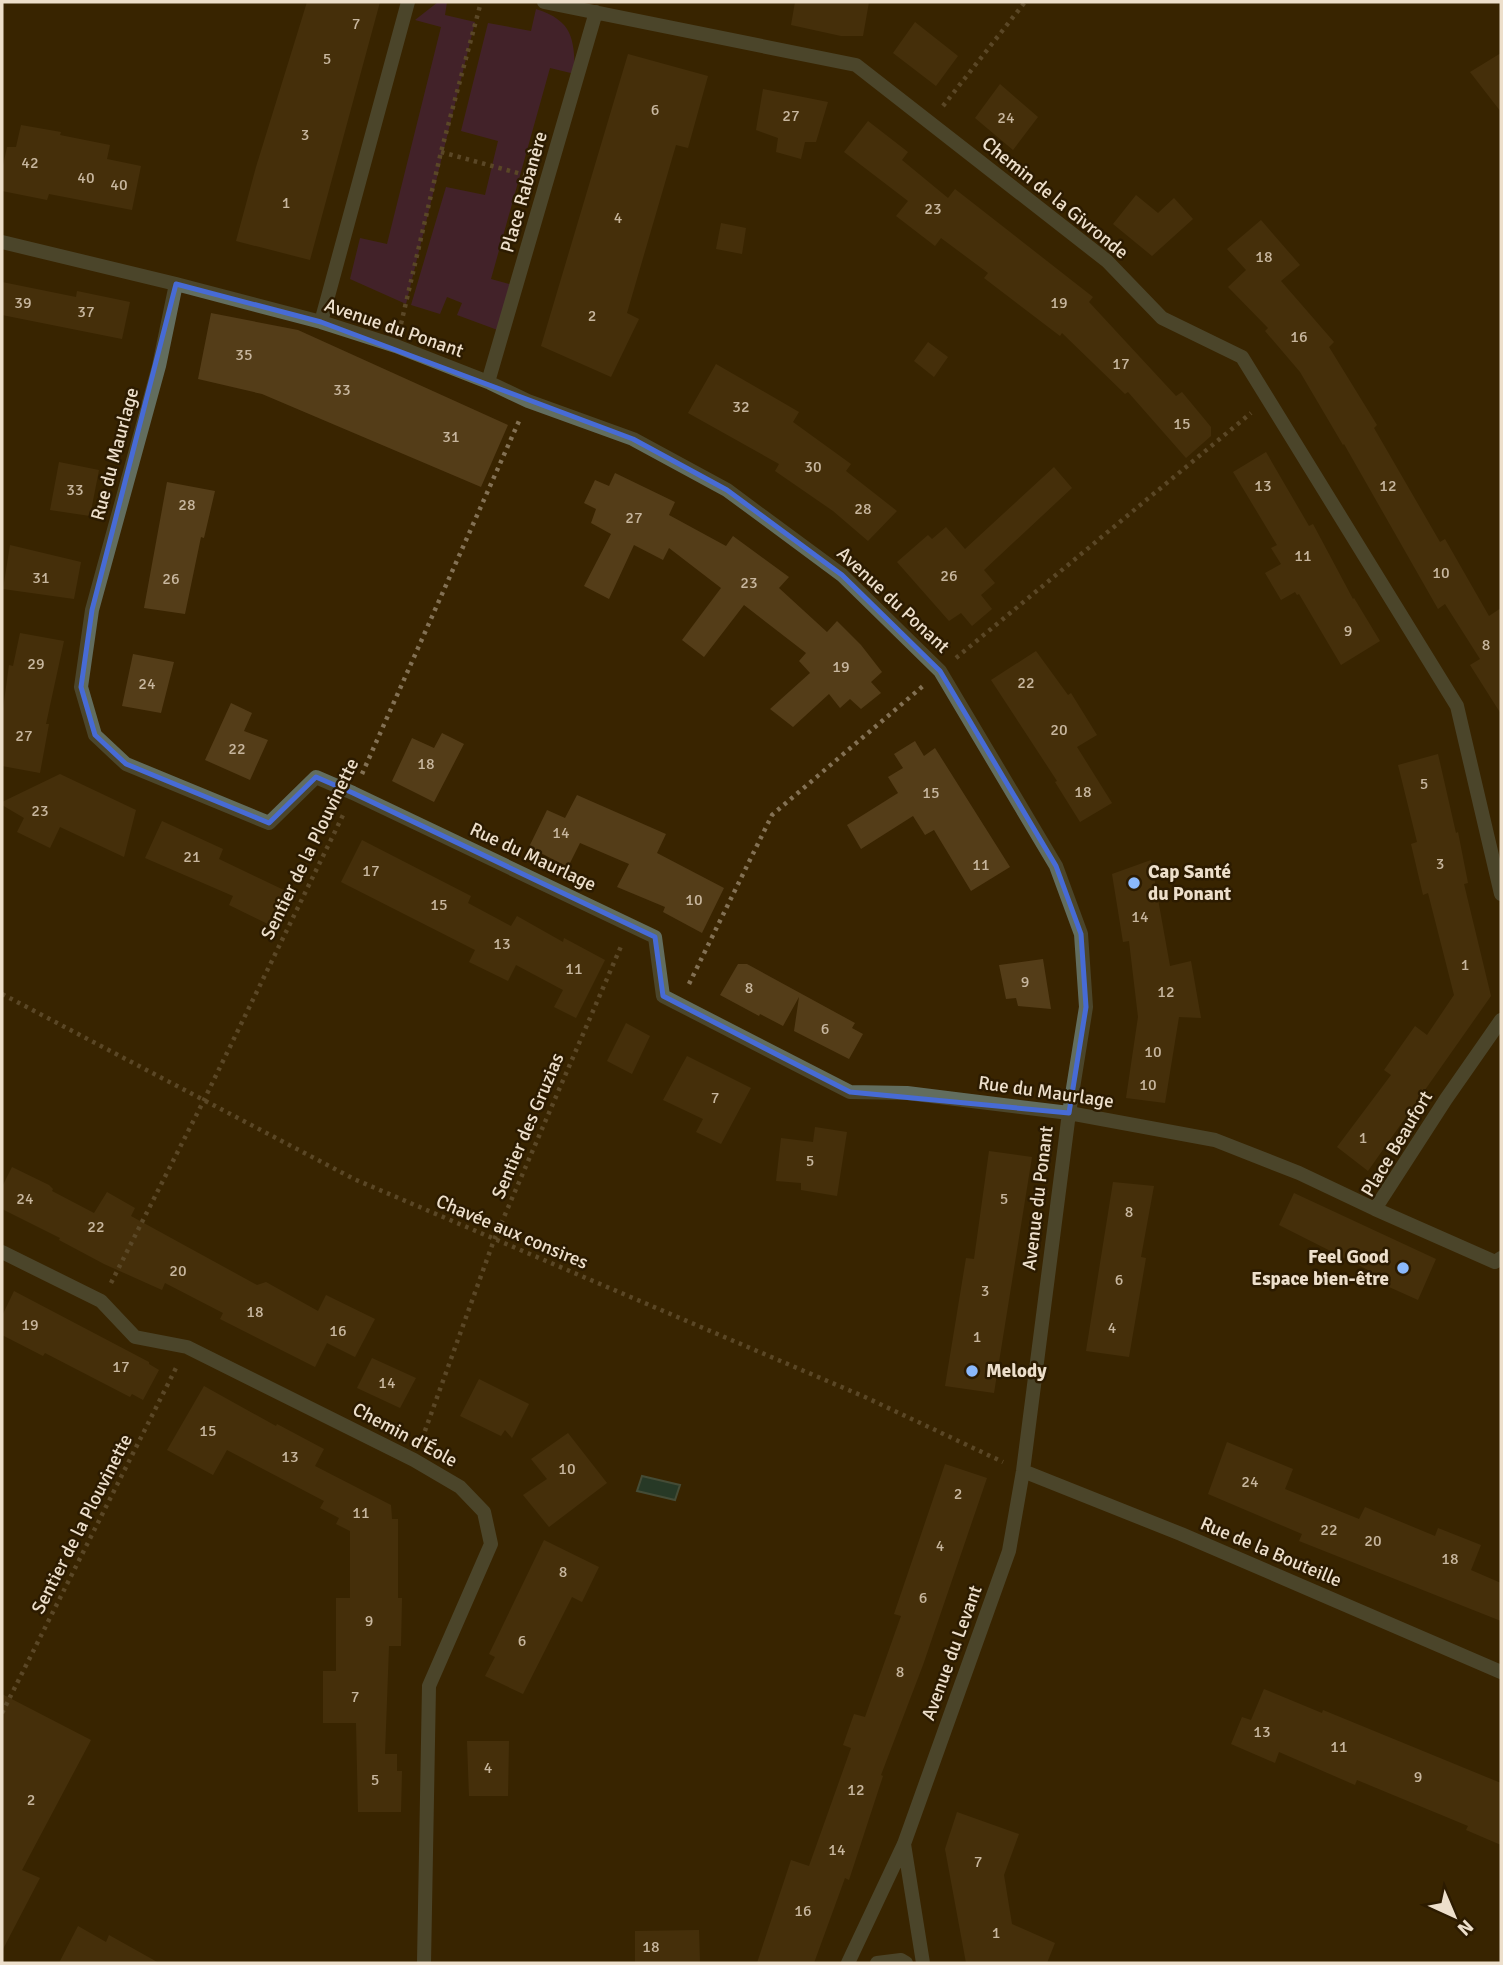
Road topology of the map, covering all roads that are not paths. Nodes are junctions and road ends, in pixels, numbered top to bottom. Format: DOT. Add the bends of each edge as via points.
graph roads {
  1 [pos="408,2"];
  2 [pos="544,2"];
  3 [pos="596,12"];
  4 [pos="2,242"];
  5 [pos="176,284"];
  6 [pos="321,322"];
  7 [pos="488,382"];
  8 [pos="1501,894"];
  9 [pos="1501,1020"];
  10 [pos="1069,1113"];
  11 [pos="1375,1209"];
  12 [pos="2,1252"];
  13 [pos="1501,1258"];
  14 [pos="1023,1471"];
  15 [pos="1501,1672"];
  16 [pos="904,1844"];
  17 [pos="424,1963"];
  18 [pos="848,1963"];
  19 [pos="877,1963"];
  20 [pos="906,1963"];
  21 [pos="923,1963"];
  1 -- 6 [label="street"];
  2 -- 3 [label="street, Chemin de la Givronde"];
  3 -- 7 [label="street, Place Rabanère"];
  3 -- 8 [label="street, Chemin de la Givronde" via="856,65 1107,261 1161,318 1242,357 1457,706"];
  4 -- 5 [label="street, Avenue du Ponant"];
  5 -- 6 [label="street, Avenue du Ponant"];
  5 -- 10 [label="street, Rue du Maurlage" via="159,366 92,610 80,687 95,735 126,764 269,823 316,778 353,793 655,937 663,996 849,1092 907,1093"];
  6 -- 7 [label="street, Avenue du Ponant"];
  7 -- 10 [label="street, Avenue du Ponant" via="633,439 727,490 842,575 940,671 1056,866 1081,934 1086,1007"];
  9 -- 11 [label="street, Place Beaufort"];
  10 -- 11 [label="street, Rue du Maurlage" via="1215,1140"];
  10 -- 14 [label="street, Avenue du Ponant"];
  11 -- 13 [label="street, Place Beaufort" via="1495,1262"];
  12 -- 17 [label="street, Chemin d'Éole" via="101,1301 135,1337 187,1347 414,1460 460,1487 484,1512 491,1544 429,1686"];
  14 -- 15 [label="street, Rue de la Bouteille"];
  14 -- 16 [label="street, Avenue du Levant" via="1009,1551"];
  16 -- 18 [label="street, Avenue du Levant"];
  16 -- 21 [label="street, Avenue du Levant"];
  19 -- 20 [label="street"];
}
